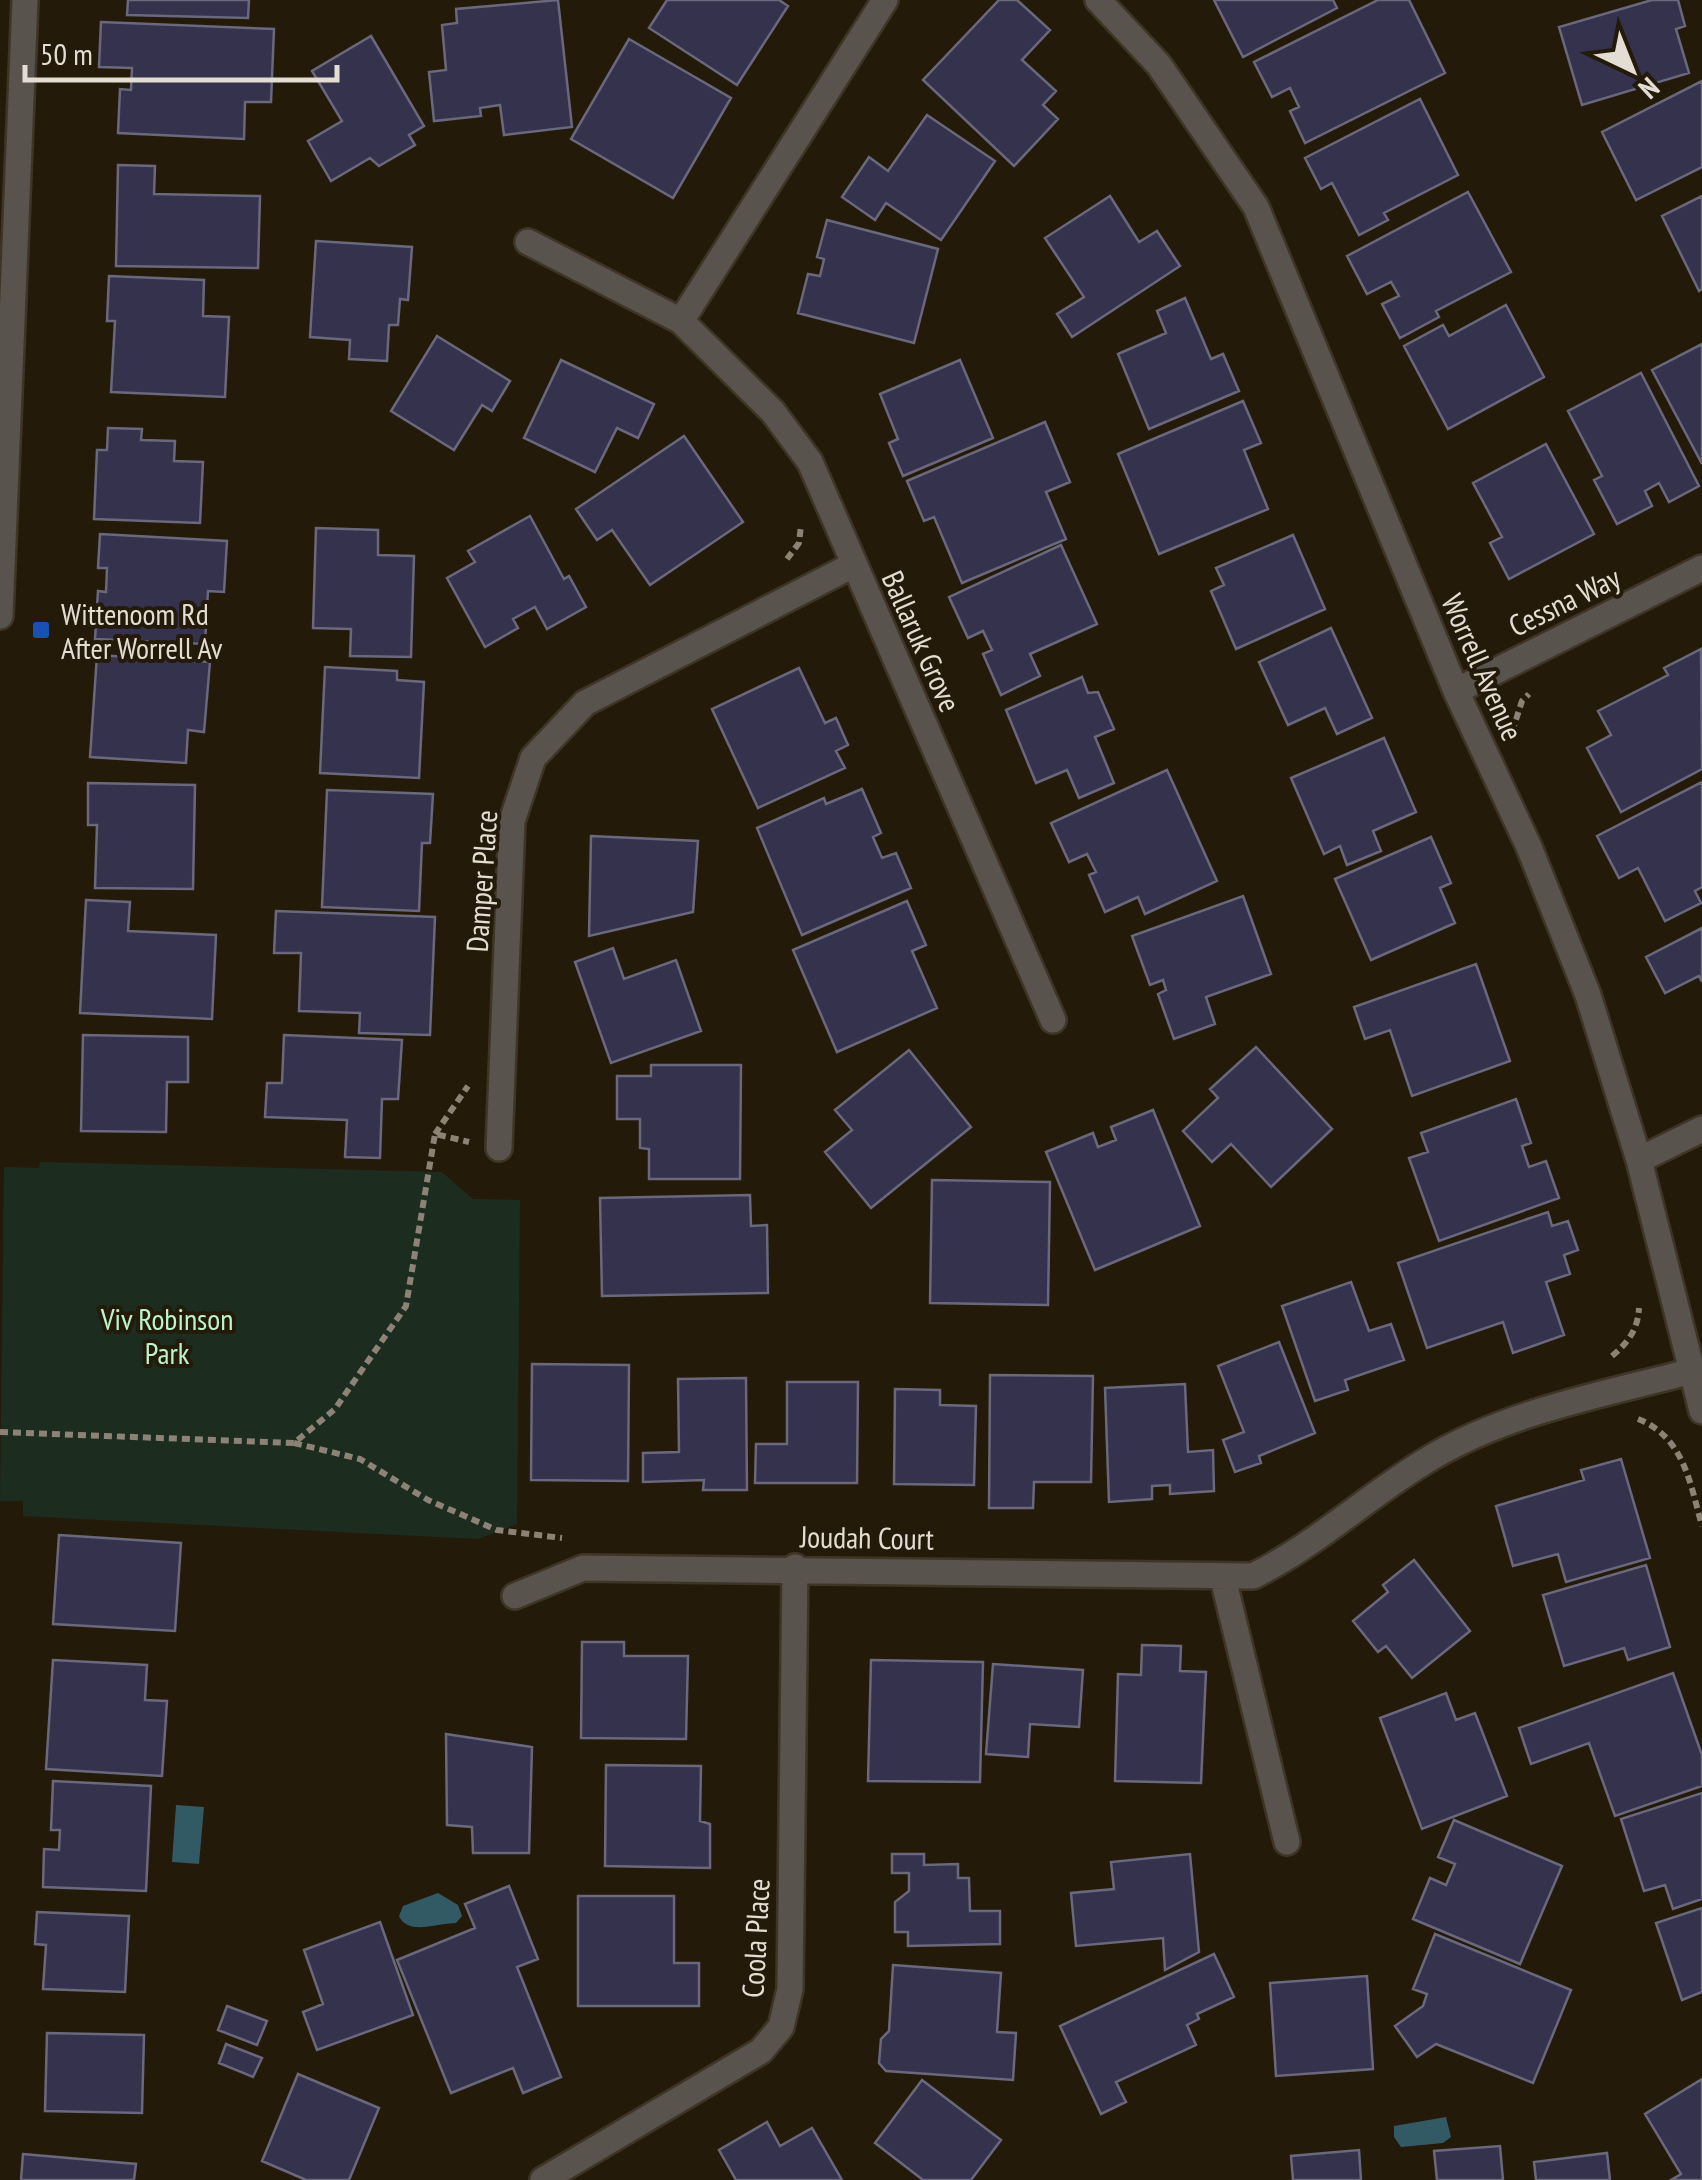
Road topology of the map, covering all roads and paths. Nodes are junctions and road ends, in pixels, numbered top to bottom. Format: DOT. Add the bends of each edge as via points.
graph roads {
  1 [pos="26,0"];
  2 [pos="885,0"];
  3 [pos="1098,0"];
  4 [pos="528,242"];
  5 [pos="681,321"];
  6 [pos="818,483"];
  7 [pos="853,566"];
  8 [pos="1702,568"];
  9 [pos="776,569"];
  10 [pos="0,616"];
  11 [pos="1542,682"];
  12 [pos="1456,691"];
  13 [pos="1510,746"];
  14 [pos="1053,1020"];
  15 [pos="472,1078"];
  16 [pos="1702,1129"];
  17 [pos="435,1134"];
  18 [pos="499,1148"];
  19 [pos="1639,1160"];
  20 [pos="1640,1300"];
  21 [pos="1692,1371"];
  22 [pos="1606,1394"];
  23 [pos="1702,1412"];
  24 [pos="0,1432"];
  25 [pos="294,1442"];
  26 [pos="1702,1526"];
  27 [pos="572,1539"];
  28 [pos="795,1567"];
  29 [pos="1223,1578"];
  30 [pos="515,1596"];
  31 [pos="1287,1842"];
  32 [pos="543,2180"];
  1 -- 10 [label="street"];
  2 -- 5 [label="street"];
  3 -- 12 [label="street, Worrell Avenue" via="1159,65 1256,206"];
  4 -- 5 [label="street, Ballaruk Grove"];
  5 -- 6 [label="street, Ballaruk Grove" via="773,412"];
  6 -- 7 [label="street, Ballaruk Grove"];
  6 -- 9 [label="path" via="796,495 803,512 799,543"];
  7 -- 14 [label="street, Ballaruk Grove"];
  7 -- 18 [label="street, Damper Place" via="585,702 532,758 512,822"];
  8 -- 12 [label="street, Cessna Way"];
  11 -- 13 [label="path" via="1522,701"];
  12 -- 19 [label="street, Worrell Avenue" via="1588,995"];
  15 -- 17 [label="path"];
  16 -- 19 [label="street"];
  17 -- 18 [label="path"];
  17 -- 25 [label="path" via="406,1306 335,1409"];
  19 -- 21 [label="street, Worrell Avenue"];
  20 -- 22 [label="path" via="1626,1345 1598,1364"];
  21 -- 22 [label="street, Joudah Court"];
  21 -- 23 [label="street, Worrell Avenue"];
  22 -- 26 [label="path" via="1612,1416 1654,1425 1674,1443"];
  22 -- 29 [label="street, Joudah Court" via="1478,1434 1424,1462 1302,1552 1253,1576"];
  24 -- 25 [label="path"];
  25 -- 27 [label="path" via="360,1459 428,1500 497,1530"];
  28 -- 29 [label="street, Joudah Court"];
  28 -- 30 [label="street, Joudah Court" via="583,1568"];
  28 -- 32 [label="street, Coola Place" via="790,1988 781,2027 736,2069"];
  29 -- 31 [label="street"];
}
